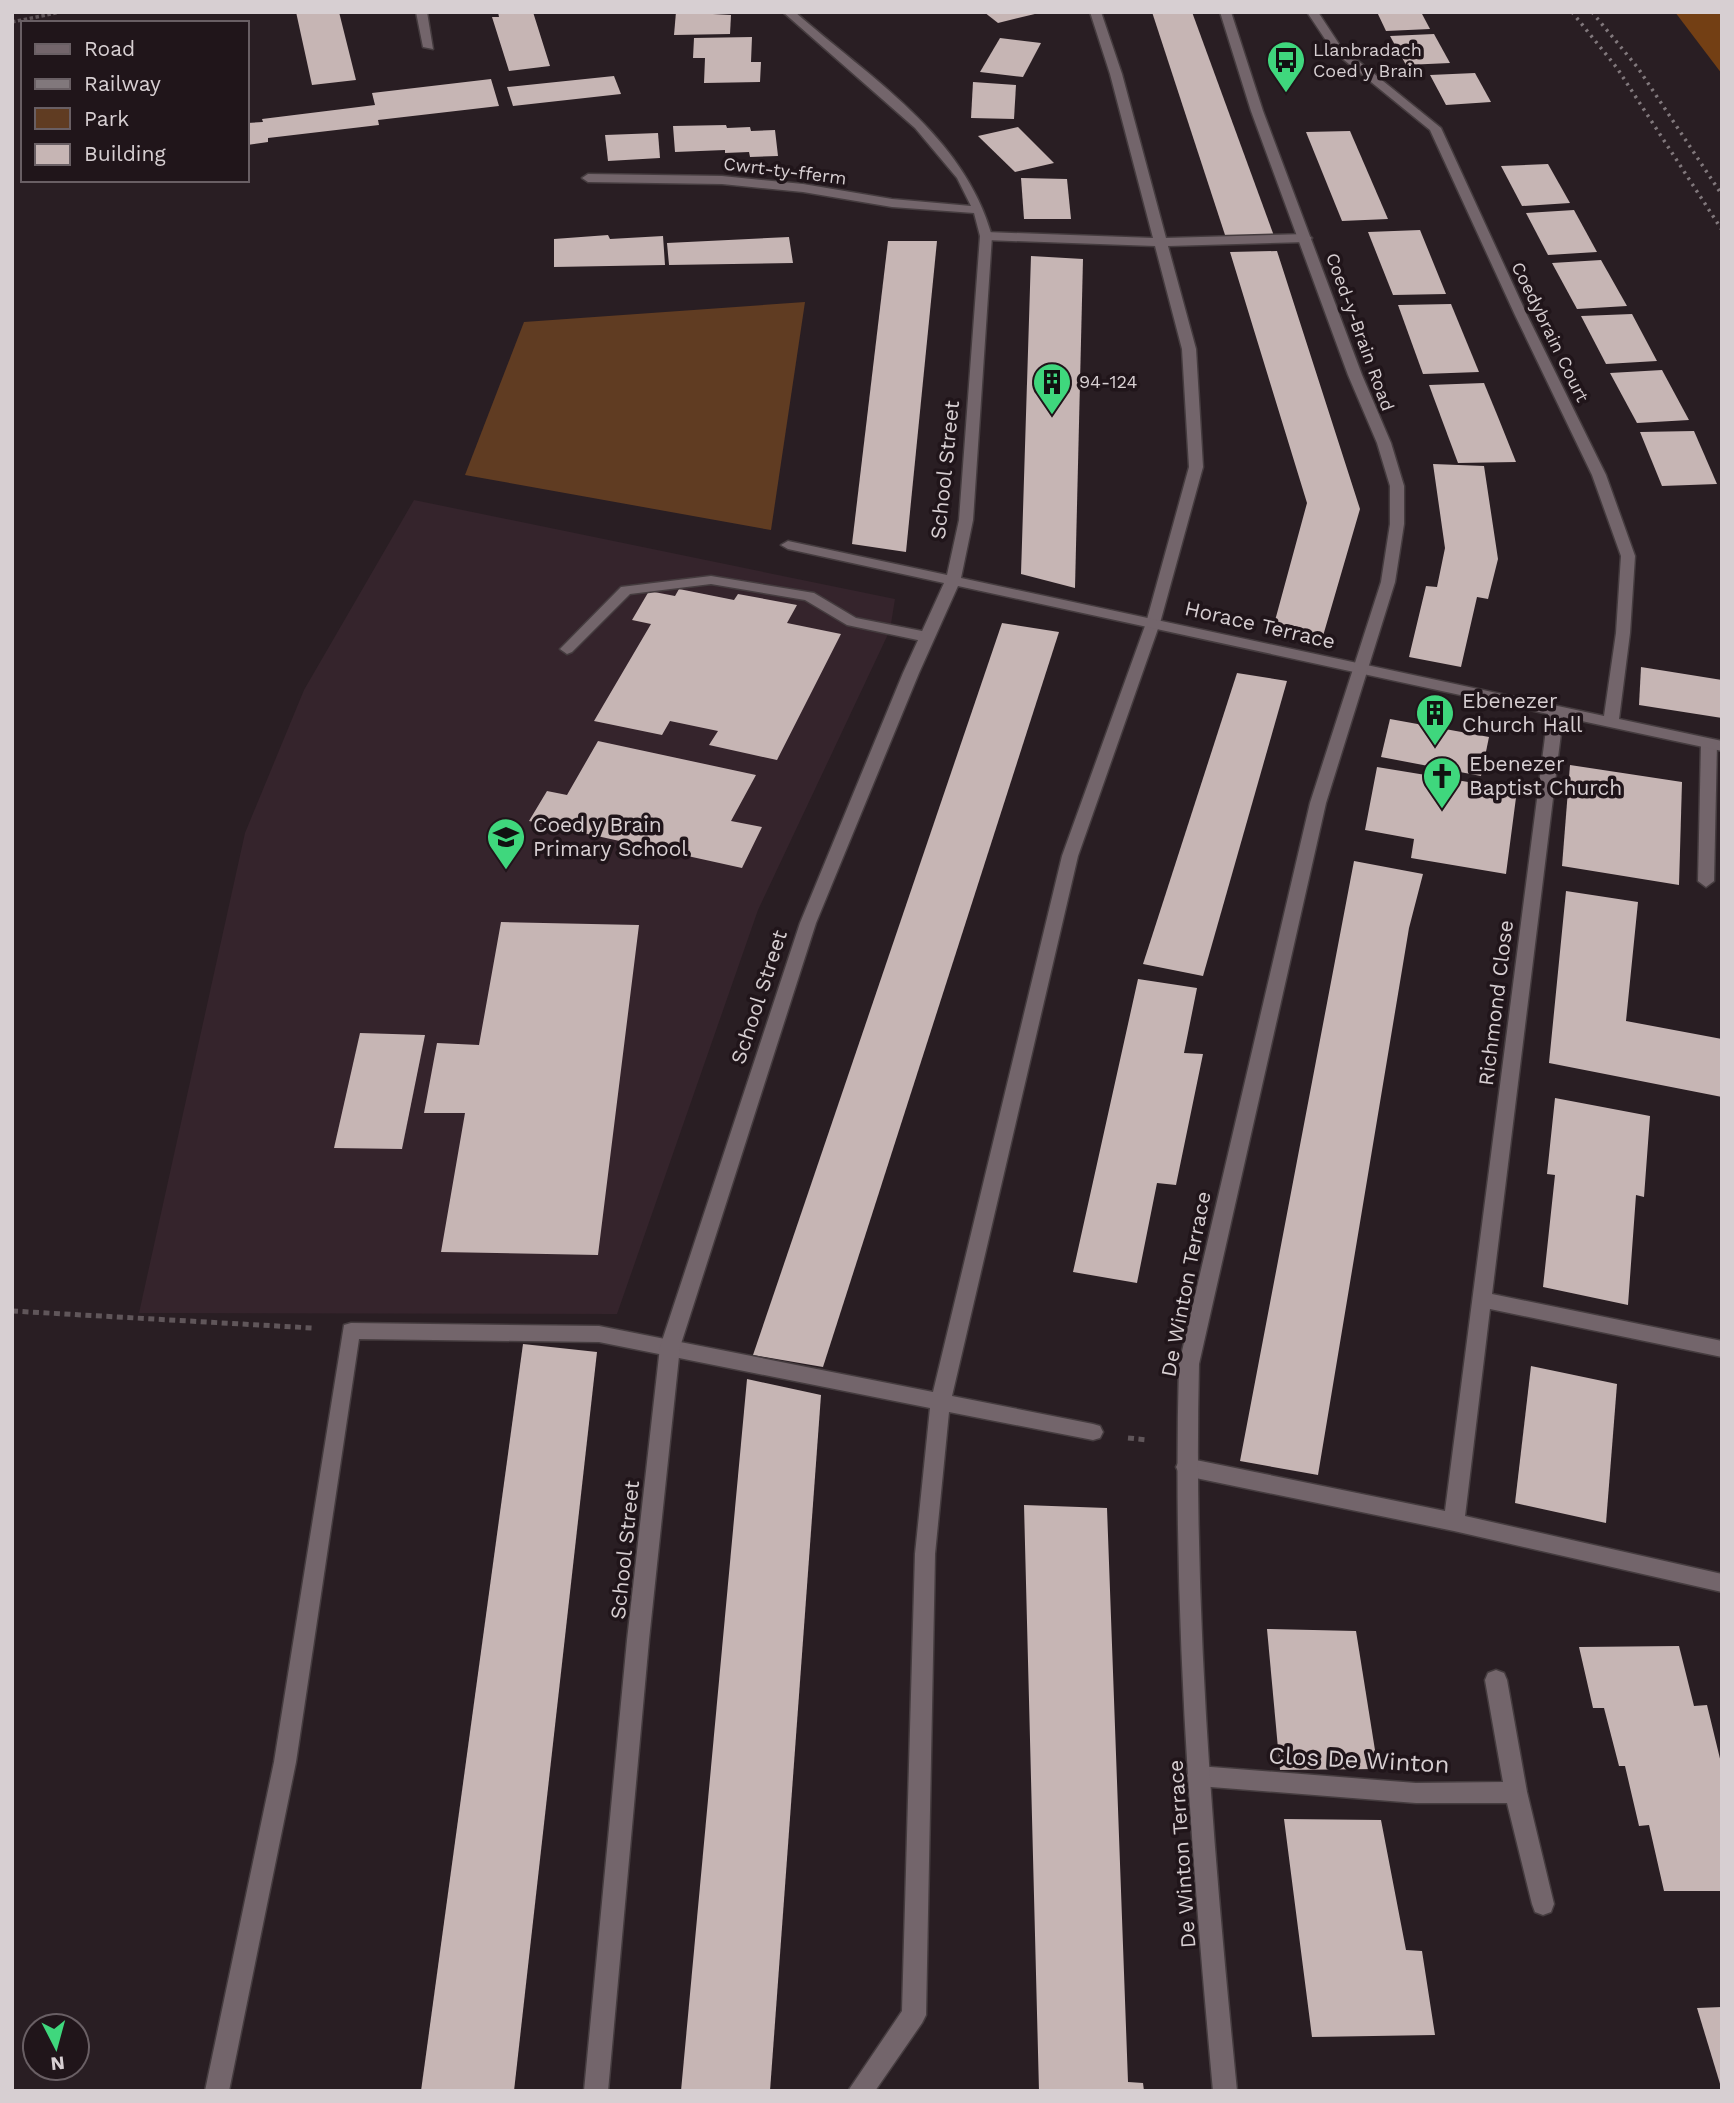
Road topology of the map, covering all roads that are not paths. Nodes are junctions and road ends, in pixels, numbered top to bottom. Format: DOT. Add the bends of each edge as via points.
graph roads {
  1 [pos="421,12"];
  2 [pos="788,12"];
  3 [pos="1095,12"];
  4 [pos="1225,12"];
  5 [pos="1312,12"];
  6 [pos="429,47"];
  7 [pos="588,178"];
  8 [pos="978,210"];
  9 [pos="986,236"];
  10 [pos="1306,238"];
  11 [pos="1160,243"];
  12 [pos="788,545"];
  13 [pos="953,580"];
  14 [pos="1153,623"];
  15 [pos="927,637"];
  16 [pos="567,649"];
  17 [pos="1359,669"];
  18 [pos="1556,712"];
  19 [pos="1611,724"];
  20 [pos="1716,745"];
  21 [pos="1706,881"];
  22 [pos="1482,1300"];
  23 [pos="670,1347"];
  24 [pos="1722,1349"];
  25 [pos="941,1400"];
  26 [pos="1093,1432"];
  27 [pos="1186,1467"];
  28 [pos="1454,1522"];
  29 [pos="1722,1583"];
  30 [pos="1496,1680"];
  31 [pos="1198,1776"];
  32 [pos="1516,1792"];
  33 [pos="1543,1904"];
  34 [pos="217,2091"];
  35 [pos="596,2091"];
  36 [pos="860,2091"];
  37 [pos="1225,2091"];
  1 -- 6 [label="street"];
  2 -- 8 [label="street, School Street" via="926,133 957,171"];
  3 -- 11 [label="street"];
  4 -- 10 [label="street, Coed-y-Brain Road"];
  5 -- 19 [label="street, Coedybrain Court" via="1336,49 1435,128 1599,475 1628,556"];
  7 -- 8 [label="street, Cwrt-ty-fferm" via="722,180"];
  8 -- 9 [label="street, School Street"];
  9 -- 11 [label="street"];
  9 -- 13 [label="street, School Street" via="967,520"];
  10 -- 11 [label="street"];
  10 -- 17 [label="street, Coed-y-Brain Road" via="1397,486 1397,524 1388,582"];
  11 -- 14 [label="street" via="1188,349 1196,467"];
  12 -- 13 [label="street, Horace Terrace"];
  13 -- 14 [label="street, Horace Terrace"];
  13 -- 15 [label="street, School Street"];
  14 -- 17 [label="street, Horace Terrace"];
  14 -- 25 [label="street" via="1070,856"];
  15 -- 16 [label="street" via="852,622 808,596 711,580 626,590"];
  15 -- 23 [label="street, School Street" via="808,923"];
  17 -- 18 [label="street, Horace Terrace"];
  17 -- 27 [label="street, De Winton Terrace" via="1318,803 1209,1265 1188,1364"];
  18 -- 19 [label="street, Horace Terrace"];
  18 -- 22 [label="street, Richmond Close"];
  19 -- 20 [label="street, Horace Terrace"];
  20 -- 21 [label="street"];
  22 -- 24 [label="street"];
  22 -- 28 [label="street, Richmond Close"];
  23 -- 25 [label="street"];
  23 -- 34 [label="street" via="599,1335 351,1331 285,1762"];
  23 -- 35 [label="street, School Street"];
  25 -- 26 [label="street"];
  25 -- 36 [label="street" via="925,1554 914,2015"];
  27 -- 28 [label="street"];
  27 -- 31 [label="street, De Winton Terrace"];
  28 -- 29 [label="street"];
  30 -- 32 [label="street"];
  31 -- 32 [label="street, Clos De Winton" via="1416,1793"];
  31 -- 37 [label="street, De Winton Terrace"];
  32 -- 33 [label="street"];
}
